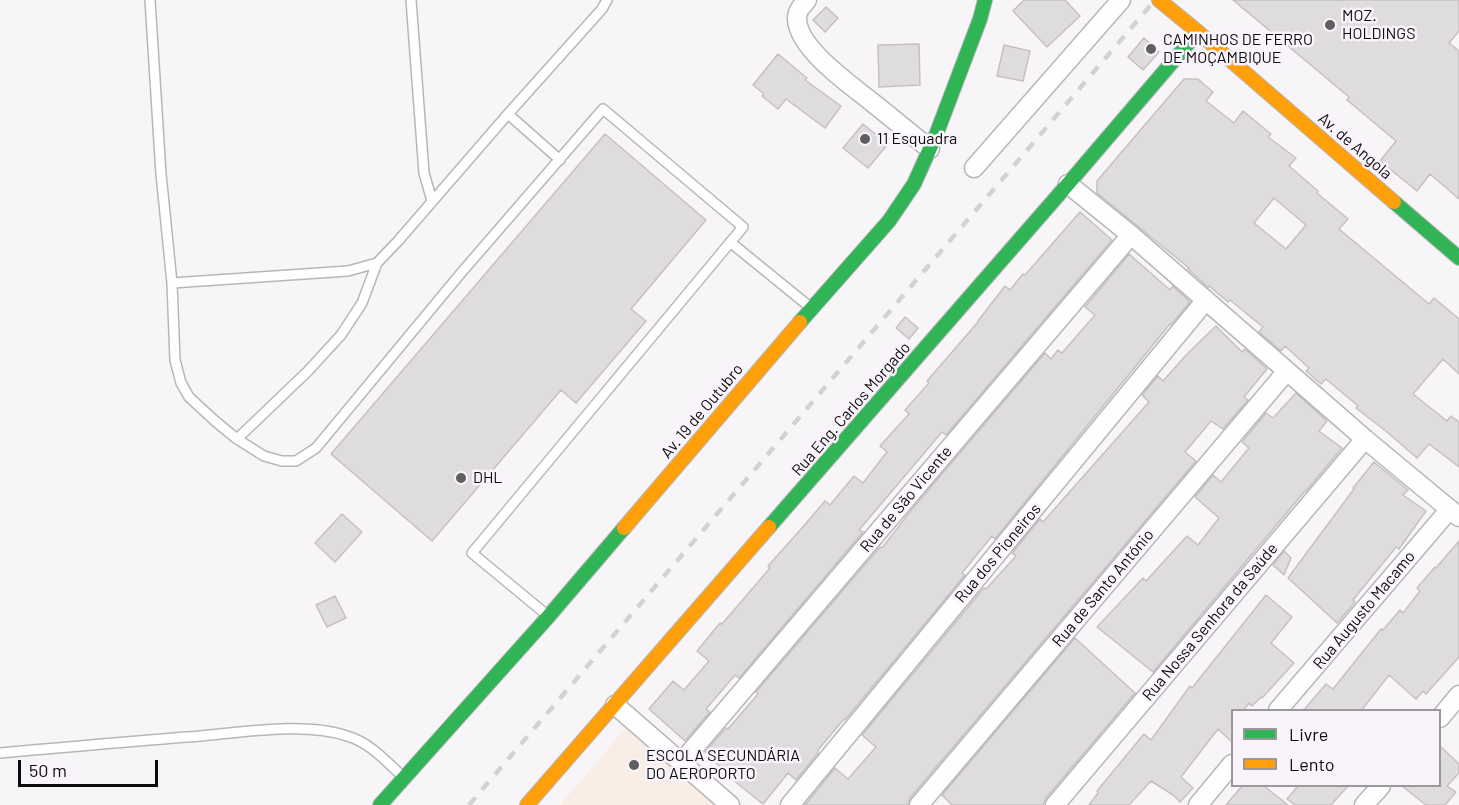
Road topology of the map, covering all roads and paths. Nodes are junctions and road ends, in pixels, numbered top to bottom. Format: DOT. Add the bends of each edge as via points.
graph roads {
  1 [pos="150,0"];
  2 [pos="411,0"];
  3 [pos="607,0"];
  4 [pos="807,0"];
  5 [pos="986,0"];
  6 [pos="996,0"];
  7 [pos="1121,0"];
  8 [pos="1159,0"];
  9 [pos="980,19"];
  10 [pos="1198,32"];
  11 [pos="508,114"];
  12 [pos="930,149"];
  13 [pos="560,160"];
  14 [pos="974,168"];
  15 [pos="1068,184"];
  16 [pos="432,201"];
  17 [pos="1131,235"];
  18 [pos="730,242"];
  19 [pos="1459,258"];
  20 [pos="377,264"];
  21 [pos="172,283"];
  22 [pos="1206,300"];
  23 [pos="811,309"];
  24 [pos="1287,370"];
  25 [pos="237,439"];
  26 [pos="1365,439"];
  27 [pos="1454,513"];
  28 [pos="548,617"];
  29 [pos="1459,695"];
  30 [pos="615,705"];
  31 [pos="1280,709"];
  32 [pos="1441,717"];
  33 [pos="0,753"];
  34 [pos="681,763"];
  35 [pos="1231,766"];
  36 [pos="404,779"];
  37 [pos="1380,787"];
  38 [pos="380,805"];
  39 [pos="527,805"];
  40 [pos="730,805"];
  41 [pos="790,805"];
  42 [pos="919,805"];
  43 [pos="1055,805"];
  44 [pos="1198,805"];
  45 [pos="1364,805"];
  1 -- 21 [label="lane"];
  2 -- 16 [label="lane" via="424,173"];
  3 -- 11 [label="lane"];
  4 -- 12 [label="street" via="797,11 797,22 809,45 826,65"];
  5 -- 9 [label="street, Av. 19 de Outubro"];
  6 -- 9 [label="street"];
  7 -- 14 [label="street"];
  8 -- 10 [label="street, Av. de Angola"];
  9 -- 12 [label="street, Av. 19 de Outubro"];
  10 -- 15 [label="street, Rua Eng. Carlos Morgado"];
  10 -- 19 [label="street, Av. de Angola"];
  11 -- 13 [label="lane"];
  11 -- 16 [label="lane"];
  12 -- 23 [label="street, Av. 19 de Outubro" via="914,184 888,221"];
  13 -- 18 [label="lane" via="603,109 743,227"];
  13 -- 25 [label="lane" via="315,448 296,461 282,461 264,456"];
  15 -- 17 [label="street"];
  15 -- 30 [label="street, Rua Eng. Carlos Morgado"];
  16 -- 20 [label="lane"];
  17 -- 22 [label="street"];
  17 -- 34 [label="street, Rua de São Vicente"];
  18 -- 23 [label="lane"];
  18 -- 28 [label="lane" via="472,553"];
  20 -- 21 [label="lane" via="348,271"];
  20 -- 25 [label="lane" via="362,303 340,335"];
  21 -- 25 [label="lane" via="175,360 181,383 189,397"];
  22 -- 24 [label="street"];
  22 -- 41 [label="street, Rua dos Pioneiros"];
  23 -- 28 [label="street, Av. 19 de Outubro"];
  24 -- 26 [label="street"];
  24 -- 42 [label="street, Rua de Santo António"];
  26 -- 27 [label="street"];
  26 -- 43 [label="street, Rua Nossa Senhora da Saúde"];
  27 -- 31 [label="street, Rua Augusto Macamo"];
  28 -- 36 [label="street, Av. 19 de Outubro"];
  29 -- 32 [label="street"];
  30 -- 34 [label="street"];
  30 -- 39 [label="street, Rua Eng. Carlos Morgado"];
  33 -- 36 [label="lane" via="263,730 314,730 350,736 378,754"];
  34 -- 40 [label="street"];
  35 -- 44 [label="street"];
  36 -- 38 [label="street, Av. 19 de Outubro"];
  37 -- 45 [label="street"];
}
